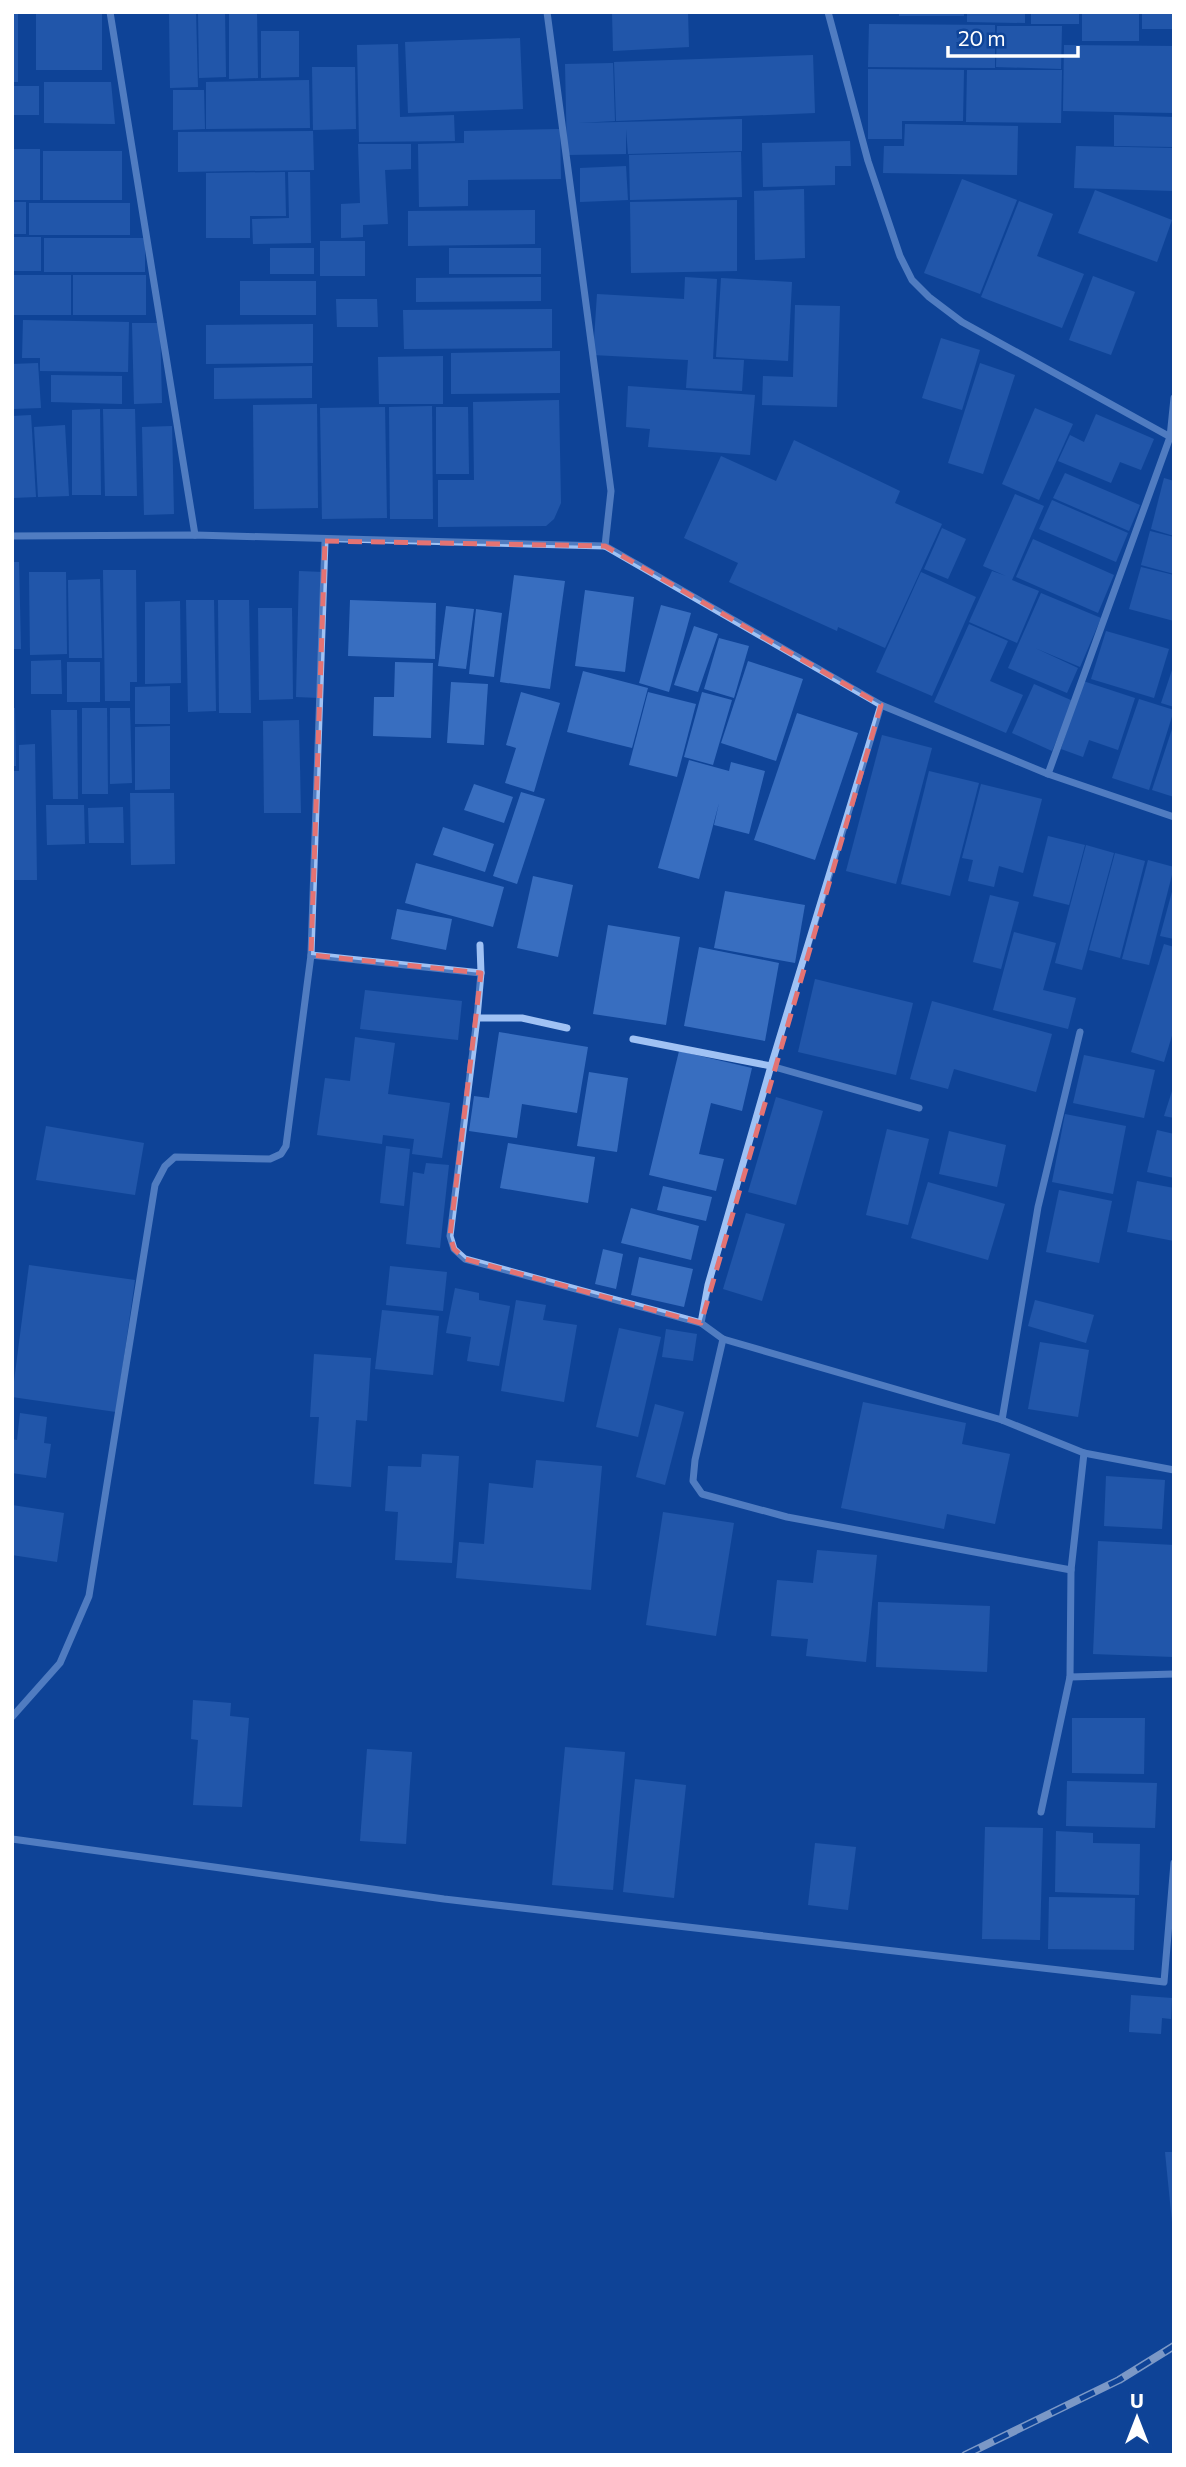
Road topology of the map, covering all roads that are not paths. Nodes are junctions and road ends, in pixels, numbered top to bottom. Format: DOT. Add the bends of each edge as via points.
graph roads {
  1 [pos="110,12"];
  2 [pos="547,12"];
  3 [pos="828,12"];
  4 [pos="1174,398"];
  5 [pos="1172,438"];
  6 [pos="195,535"];
  7 [pos="12,536"];
  8 [pos="325,541"];
  9 [pos="606,546"];
  10 [pos="881,705"];
  11 [pos="1048,774"];
  12 [pos="1174,817"];
  13 [pos="480,945"];
  14 [pos="311,955"];
  15 [pos="481,973"];
  16 [pos="477,1018"];
  17 [pos="567,1028"];
  18 [pos="1080,1032"];
  19 [pos="633,1039"];
  20 [pos="771,1066"];
  21 [pos="919,1108"];
  22 [pos="701,1322"];
  23 [pos="723,1339"];
  24 [pos="1002,1420"];
  25 [pos="1084,1452"];
  26 [pos="1174,1470"];
  27 [pos="1071,1570"];
  28 [pos="1174,1674"];
  29 [pos="1070,1677"];
  30 [pos="12,1717"];
  31 [pos="1041,1812"];
  32 [pos="12,1839"];
  33 [pos="1174,1863"];
  34 [pos="1164,1982"];
  35 [pos="1174,1984"];
  1 -- 6 [label="street"];
  2 -- 9 [label="street" via="611,491"];
  3 -- 5 [label="street" via="869,161 912,280 962,322"];
  4 -- 5 [label="street"];
  5 -- 11 [label="street"];
  6 -- 7 [label="street"];
  6 -- 8 [label="street"];
  8 -- 9 [label="street"];
  8 -- 14 [label="street"];
  9 -- 10 [label="street"];
  10 -- 11 [label="street"];
  10 -- 20 [label="street"];
  11 -- 12 [label="street"];
  13 -- 15 [label="street"];
  14 -- 15 [label="street"];
  14 -- 30 [label="street" via="286,1146 281,1154 270,1159 176,1157 155,1185 89,1595 60,1663"];
  15 -- 16 [label="street"];
  16 -- 17 [label="street" via="522,1018"];
  16 -- 22 [label="street" via="450,1236 454,1249 465,1259"];
  18 -- 24 [label="street" via="1038,1207"];
  19 -- 20 [label="street"];
  20 -- 21 [label="street"];
  20 -- 22 [label="street"];
  22 -- 23 [label="street"];
  23 -- 24 [label="street"];
  23 -- 27 [label="street" via="695,1461 693,1481 702,1493 787,1517"];
  24 -- 25 [label="street"];
  25 -- 26 [label="street"];
  25 -- 27 [label="street"];
  27 -- 29 [label="street"];
  28 -- 29 [label="street"];
  29 -- 31 [label="street"];
  32 -- 34 [label="street" via="444,1899"];
  33 -- 34 [label="street"];
  34 -- 35 [label="street"];
}
